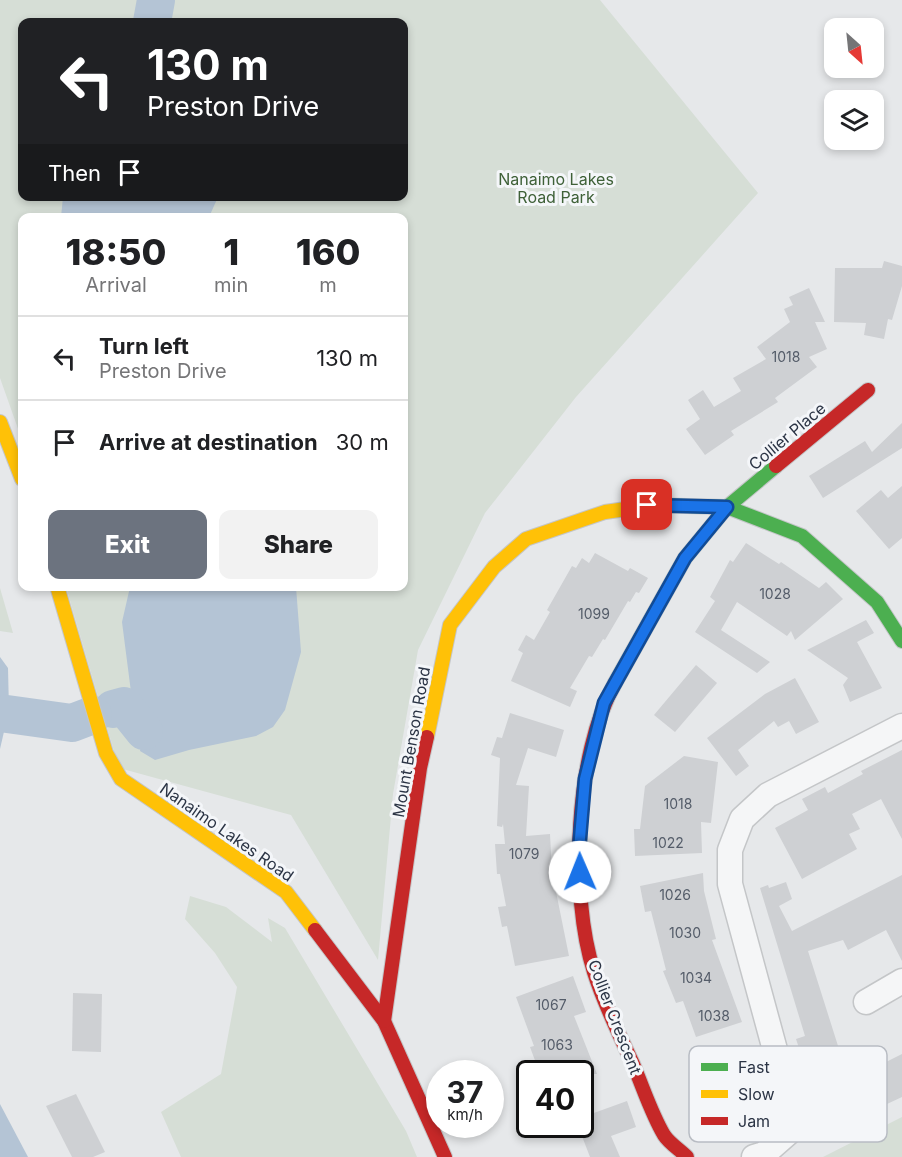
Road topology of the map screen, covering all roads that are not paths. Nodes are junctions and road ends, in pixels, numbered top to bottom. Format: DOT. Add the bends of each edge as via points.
graph roads {
  1 [pos="868,390"];
  2 [pos="0,422"];
  3 [pos="18,469"];
  4 [pos="727,507"];
  5 [pos="58,591"];
  6 [pos="902,641"];
  7 [pos="902,726"];
  8 [pos="902,981"];
  9 [pos="866,1002"];
  10 [pos="384,1021"];
  11 [pos="774,1046"];
  12 [pos="777,1142"];
  13 [pos="445,1157"];
  14 [pos="687,1157"];
  15 [pos="754,1157"];
  1 -- 4 [label="street, Collier Place"];
  2 -- 3 [label="street"];
  4 -- 6 [label="street, Mount Benson Road" via="802,536 877,602"];
  4 -- 10 [label="street, Mount Benson Road" via="647,505 605,512 526,539 494,567 450,626 420,768"];
  4 -- 14 [label="street, Collier Crescent" via="685,558 604,703 585,779 579,850 582,917 594,971 665,1137"];
  5 -- 10 [label="street, Nanaimo Lakes Road" via="106,753 121,779 286,892"];
  7 -- 11 [label="street" via="768,795 742,819 730,850 730,884"];
  8 -- 9 [label="street"];
  10 -- 13 [label="street, Nanaimo Lakes Road"];
  12 -- 15 [label="street"];
}
